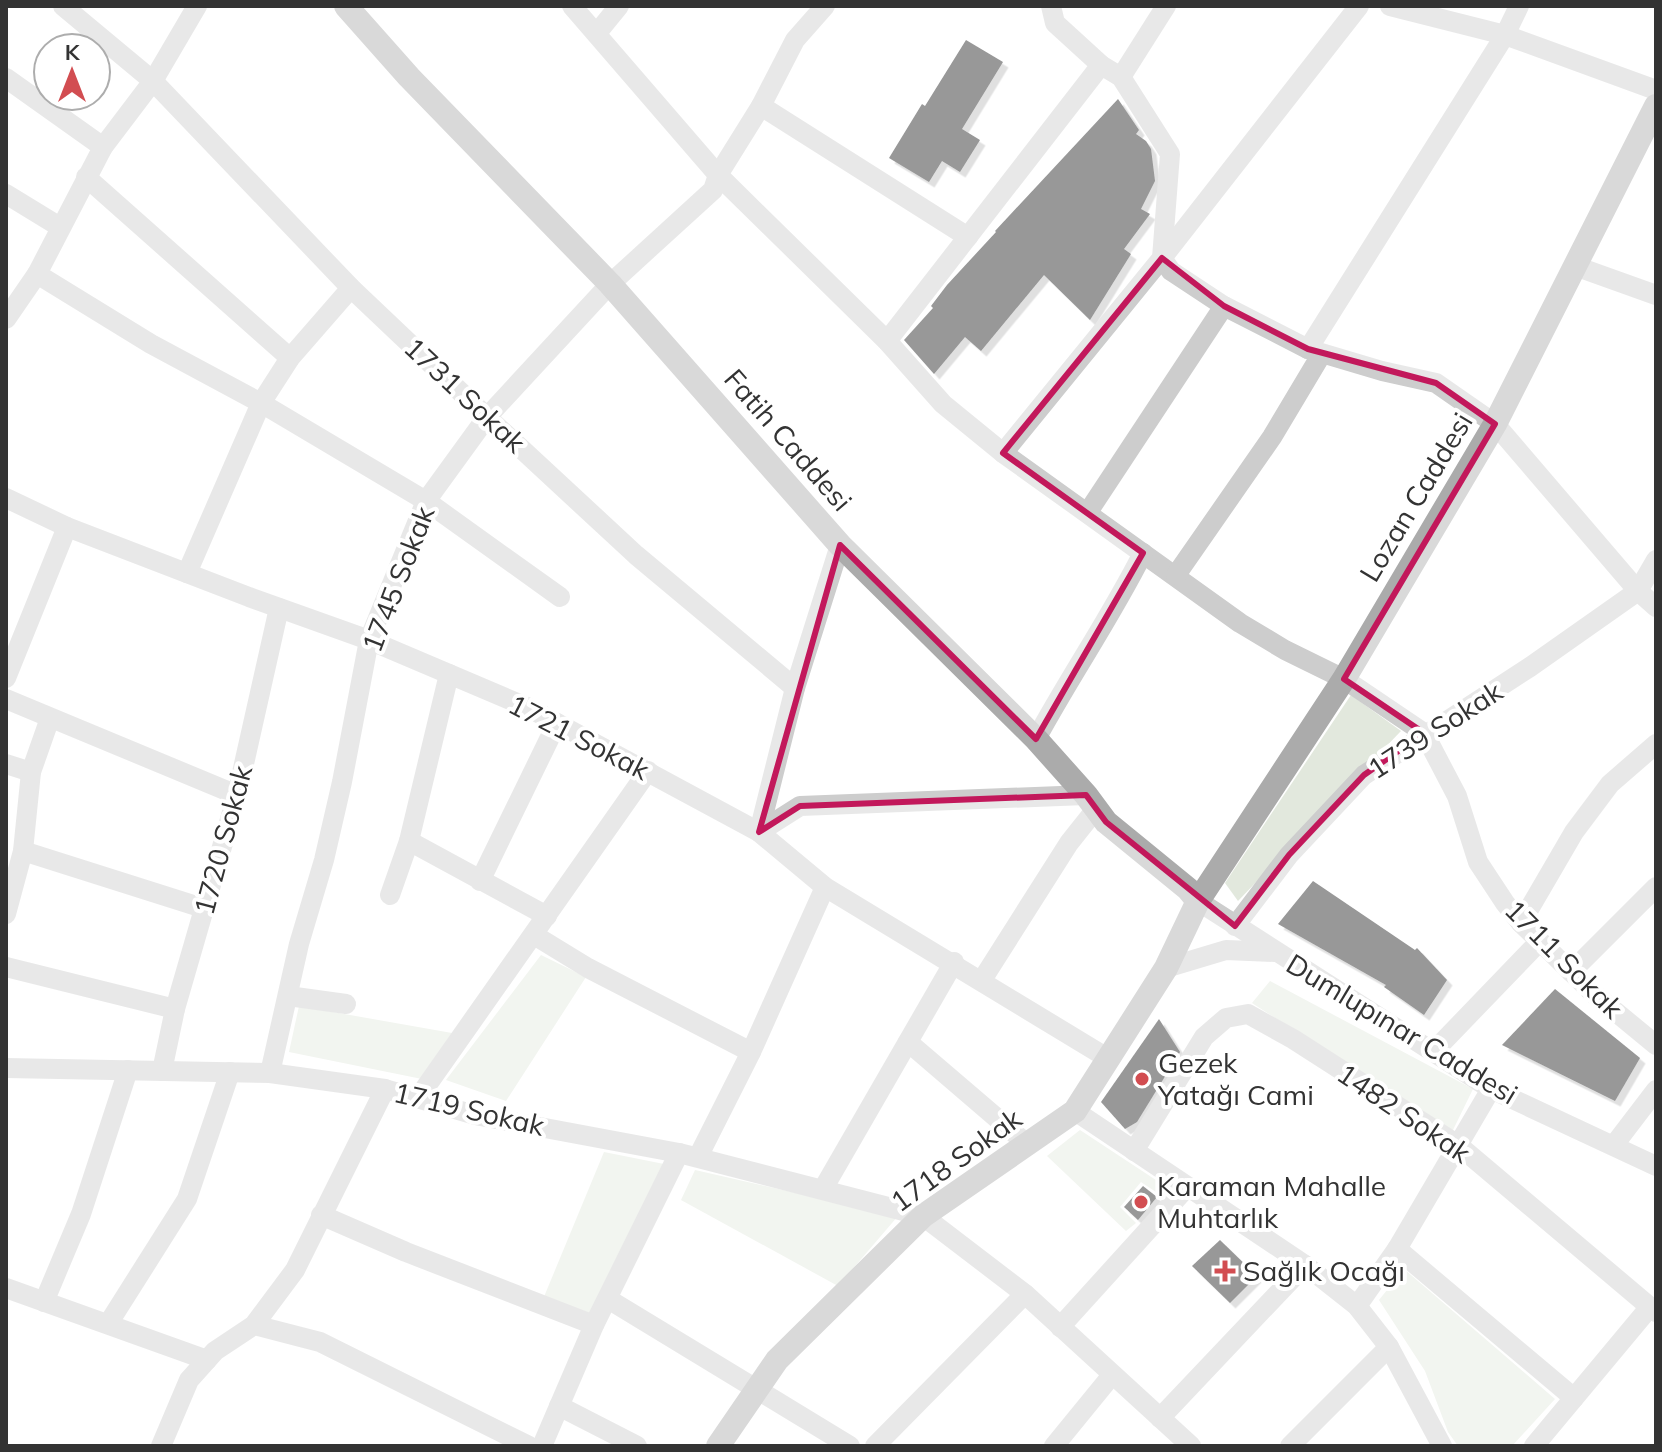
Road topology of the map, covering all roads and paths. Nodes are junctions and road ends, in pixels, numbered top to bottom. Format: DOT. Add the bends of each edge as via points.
graph roads {
  1 [pos="63,6"];
  2 [pos="197,6"];
  3 [pos="346,6"];
  4 [pos="572,6"];
  5 [pos="619,6"];
  6 [pos="825,6"];
  7 [pos="1051,6"];
  8 [pos="1166,6"];
  9 [pos="1359,6"];
  10 [pos="1390,6"];
  11 [pos="1519,6"];
  12 [pos="597,33"];
  13 [pos="1505,35"];
  14 [pos="1101,65"];
  15 [pos="1121,77"];
  16 [pos="6,78"];
  17 [pos="153,81"];
  18 [pos="1656,90"];
  19 [pos="761,106"];
  20 [pos="1656,106"];
  21 [pos="103,147"];
  22 [pos="718,175"];
  23 [pos="86,177"];
  24 [pos="6,194"];
  25 [pos="60,227"];
  26 [pos="968,237"];
  27 [pos="1162,258"];
  28 [pos="1575,266"];
  29 [pos="37,274"];
  30 [pos="610,284"];
  31 [pos="351,288"];
  32 [pos="1656,295"];
  33 [pos="1224,306"];
  34 [pos="6,319"];
  35 [pos="887,341"];
  36 [pos="1314,352"];
  37 [pos="290,358"];
  38 [pos="261,403"];
  39 [pos="487,417"];
  40 [pos="1495,424"];
  41 [pos="1003,453"];
  42 [pos="6,498"];
  43 [pos="426,501"];
  44 [pos="1088,512"];
  45 [pos="67,527"];
  46 [pos="840,545"];
  47 [pos="1143,553"];
  48 [pos="1656,560"];
  49 [pos="187,573"];
  50 [pos="1176,575"];
  51 [pos="1638,591"];
  52 [pos="560,597"];
  53 [pos="1656,607"];
  54 [pos="279,608"];
  55 [pos="369,640"];
  56 [pos="449,674"];
  57 [pos="6,678"];
  58 [pos="1344,679"];
  59 [pos="795,688"];
  60 [pos="6,699"];
  61 [pos="50,718"];
  62 [pos="557,723"];
  63 [pos="1424,733"];
  64 [pos="1036,739"];
  65 [pos="1656,744"];
  66 [pos="6,764"];
  67 [pos="648,771"];
  68 [pos="31,772"];
  69 [pos="237,795"];
  70 [pos="1091,802"];
  71 [pos="759,832"];
  72 [pos="409,841"];
  73 [pos="23,851"];
  74 [pos="480,881"];
  75 [pos="10,883"];
  76 [pos="825,887"];
  77 [pos="1656,887"];
  78 [pos="390,895"];
  79 [pos="1198,901"];
  80 [pos="206,909"];
  81 [pos="6,914"];
  82 [pos="547,916"];
  83 [pos="1521,923"];
  84 [pos="1235,926"];
  85 [pos="534,935"];
  86 [pos="1540,941"];
  87 [pos="1276,952"];
  88 [pos="954,962"];
  89 [pos="6,967"];
  90 [pos="1166,968"];
  91 [pos="1571,972"];
  92 [pos="982,980"];
  93 [pos="288,996"];
  94 [pos="346,1004"];
  95 [pos="175,1009"];
  96 [pos="908,1042"];
  97 [pos="1656,1045"];
  98 [pos="751,1052"];
  99 [pos="1433,1052"];
  100 [pos="1109,1059"];
  101 [pos="6,1068"];
  102 [pos="128,1070"];
  103 [pos="162,1071"];
  104 [pos="230,1072"];
  105 [pos="270,1073"];
  106 [pos="385,1089"];
  107 [pos="1491,1089"];
  108 [pos="1656,1090"];
  109 [pos="418,1098"];
  110 [pos="1075,1111"];
  111 [pos="1027,1144"];
  112 [pos="1458,1145"];
  113 [pos="1614,1145"];
  114 [pos="1134,1151"];
  115 [pos="689,1155"];
  116 [pos="1656,1166"];
  117 [pos="1187,1187"];
  118 [pos="823,1189"];
  119 [pos="321,1215"];
  120 [pos="923,1216"];
  121 [pos="1397,1249"];
  122 [pos="1305,1265"];
  123 [pos="6,1288"];
  124 [pos="1025,1294"];
  125 [pos="608,1299"];
  126 [pos="44,1302"];
  127 [pos="1357,1306"];
  128 [pos="1653,1310"];
  129 [pos="108,1324"];
  130 [pos="254,1325"];
  131 [pos="594,1325"];
  132 [pos="1060,1327"];
  133 [pos="1389,1347"];
  134 [pos="207,1360"];
  135 [pos="1118,1380"];
  136 [pos="757,1388"];
  137 [pos="1574,1398"];
  138 [pos="559,1406"];
  139 [pos="1160,1418"];
  140 [pos="161,1446"];
  141 [pos="529,1446"];
  142 [pos="542,1446"];
  143 [pos="637,1446"];
  144 [pos="718,1446"];
  145 [pos="850,1446"];
  146 [pos="875,1446"];
  147 [pos="1054,1446"];
  148 [pos="1072,1446"];
  149 [pos="1191,1446"];
  150 [pos="1290,1446"];
  151 [pos="1442,1446"];
  152 [pos="1534,1446"];
  1 -- 17 [label="street, 1731 Sokak"];
  2 -- 17 [label="street"];
  3 -- 30 [label="main road, Fatih Caddesi"];
  4 -- 12 [label="street, 1711 Sokak"];
  5 -- 12 [label="street"];
  6 -- 19 [label="street, 1745 Sokak" via="795,40"];
  7 -- 14 [label="street" via="1055,23"];
  8 -- 15 [label="street"];
  9 -- 27 [label="street"];
  10 -- 13 [label="street"];
  11 -- 13 [label="street"];
  12 -- 22 [label="street, 1711 Sokak"];
  13 -- 18 [label="street"];
  13 -- 36 [label="street"];
  14 -- 15 [label="street"];
  14 -- 26 [label="street"];
  15 -- 27 [label="street" via="1170,154"];
  16 -- 21 [label="street"];
  17 -- 21 [label="street"];
  17 -- 31 [label="street, 1731 Sokak"];
  19 -- 22 [label="street, 1745 Sokak"];
  19 -- 26 [label="street"];
  20 -- 28 [label="main road, Lozan Caddesi"];
  21 -- 23 [label="street"];
  22 -- 30 [label="street, 1745 Sokak" via="713,190"];
  22 -- 35 [label="street, 1711 Sokak"];
  23 -- 25 [label="street"];
  23 -- 37 [label="street"];
  24 -- 25 [label="street"];
  25 -- 29 [label="street"];
  26 -- 35 [label="street"];
  27 -- 33 [label="street" via="1171,271"];
  27 -- 41 [label="street"];
  28 -- 32 [label="street"];
  28 -- 40 [label="main road, Lozan Caddesi"];
  29 -- 34 [label="street"];
  29 -- 38 [label="street"];
  30 -- 39 [label="street, 1745 Sokak"];
  30 -- 46 [label="main road, Fatih Caddesi"];
  31 -- 37 [label="street"];
  31 -- 39 [label="street, 1731 Sokak"];
  33 -- 36 [label="street"];
  33 -- 44 [label="street"];
  35 -- 41 [label="street, 1711 Sokak" via="943,404"];
  36 -- 40 [label="street" via="1436,383"];
  36 -- 50 [label="street" via="1272,437"];
  37 -- 38 [label="street"];
  38 -- 43 [label="street"];
  38 -- 49 [label="street"];
  39 -- 43 [label="street, 1745 Sokak"];
  39 -- 59 [label="street, 1731 Sokak" via="636,555"];
  40 -- 51 [label="street"];
  40 -- 58 [label="main road, Lozan Caddesi"];
  41 -- 44 [label="street, 1711 Sokak"];
  42 -- 45 [label="street, 1721 Sokak"];
  43 -- 52 [label="street"];
  43 -- 55 [label="street, 1745 Sokak"];
  44 -- 47 [label="street, 1711 Sokak"];
  45 -- 49 [label="street, 1721 Sokak"];
  45 -- 57 [label="street"];
  46 -- 59 [label="street"];
  46 -- 64 [label="main road, Fatih Caddesi"];
  47 -- 50 [label="street, 1711 Sokak"];
  47 -- 64 [label="street" via="1116,608"];
  48 -- 51 [label="street, 1739 Sokak"];
  49 -- 54 [label="street, 1721 Sokak"];
  50 -- 58 [label="street, 1711 Sokak" via="1240,623"];
  51 -- 53 [label="street"];
  51 -- 63 [label="street, 1739 Sokak"];
  54 -- 55 [label="street, 1721 Sokak"];
  54 -- 69 [label="street, 1720 Sokak"];
  55 -- 56 [label="street, 1721 Sokak"];
  55 -- 93 [label="street, 1745 Sokak" via="342,782"];
  56 -- 62 [label="street, 1721 Sokak"];
  56 -- 72 [label="street"];
  58 -- 63 [label="street, 1711 Sokak"];
  58 -- 79 [label="main road, Lozan Caddesi"];
  59 -- 71 [label="street"];
  60 -- 61 [label="street"];
  61 -- 68 [label="street"];
  61 -- 69 [label="street"];
  62 -- 67 [label="street, 1721 Sokak"];
  62 -- 74 [label="street"];
  63 -- 83 [label="street, 1711 Sokak" via="1457,796 1478,862"];
  63 -- 84 [label="street, 1739 Sokak" via="1364,775 1289,855"];
  64 -- 70 [label="main road, Fatih Caddesi"];
  65 -- 83 [label="street" via="1610,784 1574,832"];
  66 -- 68 [label="street"];
  67 -- 71 [label="street, 1721 Sokak"];
  67 -- 82 [label="street"];
  68 -- 73 [label="street"];
  69 -- 80 [label="street, 1720 Sokak"];
  70 -- 71 [label="street" via="800,806"];
  70 -- 79 [label="main road, Fatih Caddesi" via="1106,822"];
  70 -- 92 [label="street"];
  71 -- 76 [label="street, 1721 Sokak"];
  72 -- 74 [label="street"];
  72 -- 78 [label="street"];
  73 -- 75 [label="street"];
  73 -- 80 [label="street"];
  74 -- 82 [label="street"];
  75 -- 81 [label="street"];
  76 -- 88 [label="street, 1721 Sokak"];
  76 -- 98 [label="street"];
  77 -- 91 [label="street"];
  79 -- 84 [label="street, Dumlupınar Caddesi"];
  79 -- 90 [label="main road, 1718 Sokak"];
  80 -- 95 [label="street, 1720 Sokak"];
  82 -- 85 [label="street"];
  83 -- 86 [label="street, 1711 Sokak"];
  84 -- 87 [label="street, Dumlupınar Caddesi"];
  85 -- 98 [label="street"];
  85 -- 109 [label="street"];
  86 -- 91 [label="street, 1711 Sokak"];
  86 -- 99 [label="street"];
  87 -- 90 [label="street" via="1226,950"];
  87 -- 99 [label="street, Dumlupınar Caddesi"];
  88 -- 92 [label="street, 1721 Sokak"];
  88 -- 96 [label="street"];
  89 -- 95 [label="street"];
  90 -- 100 [label="main road, 1718 Sokak"];
  91 -- 97 [label="street, 1711 Sokak"];
  92 -- 100 [label="street, 1721 Sokak"];
  93 -- 94 [label="street"];
  93 -- 105 [label="street, 1745 Sokak"];
  95 -- 103 [label="street, 1720 Sokak"];
  96 -- 111 [label="street"];
  96 -- 118 [label="street"];
  98 -- 115 [label="street"];
  99 -- 107 [label="street, Dumlupınar Caddesi"];
  100 -- 110 [label="main road, 1718 Sokak"];
  101 -- 102 [label="street, 1719 Sokak"];
  102 -- 103 [label="street, 1719 Sokak"];
  102 -- 126 [label="street" via="81,1214"];
  103 -- 104 [label="street, 1719 Sokak"];
  104 -- 105 [label="street, 1719 Sokak"];
  104 -- 129 [label="street" via="187,1199"];
  105 -- 106 [label="street, 1719 Sokak"];
  106 -- 109 [label="street, 1719 Sokak"];
  106 -- 119 [label="street"];
  107 -- 112 [label="street"];
  107 -- 113 [label="street, Dumlupınar Caddesi"];
  108 -- 113 [label="street"];
  109 -- 115 [label="street, 1719 Sokak" via="475,1115"];
  110 -- 111 [label="main road, 1718 Sokak"];
  110 -- 114 [label="street"];
  111 -- 120 [label="main road, 1718 Sokak"];
  112 -- 114 [label="street, 1482 Sokak" via="1248,1014 1226,1018 1204,1037"];
  112 -- 121 [label="street"];
  112 -- 128 [label="street, 1482 Sokak"];
  113 -- 116 [label="street, Dumlupınar Caddesi"];
  114 -- 117 [label="street"];
  115 -- 118 [label="street, 1719 Sokak"];
  115 -- 125 [label="street"];
  117 -- 122 [label="street"];
  117 -- 132 [label="street"];
  118 -- 120 [label="street, 1719 Sokak"];
  119 -- 130 [label="street" via="295,1270"];
  119 -- 131 [label="street"];
  120 -- 124 [label="street"];
  120 -- 136 [label="main road, 1718 Sokak" via="777,1360"];
  121 -- 127 [label="street"];
  121 -- 137 [label="street"];
  122 -- 127 [label="street"];
  122 -- 139 [label="street"];
  123 -- 126 [label="street"];
  124 -- 132 [label="street"];
  124 -- 146 [label="street"];
  125 -- 131 [label="street"];
  125 -- 136 [label="street"];
  126 -- 129 [label="street"];
  127 -- 133 [label="street"];
  128 -- 137 [label="street"];
  129 -- 134 [label="street"];
  130 -- 134 [label="street"];
  130 -- 141 [label="street" via="320,1342"];
  131 -- 138 [label="street"];
  132 -- 135 [label="street"];
  133 -- 150 [label="street"];
  133 -- 151 [label="street"];
  134 -- 140 [label="street" via="189,1380"];
  135 -- 139 [label="street"];
  135 -- 147 [label="street"];
  135 -- 148 [label="street"];
  136 -- 144 [label="main road, 1718 Sokak"];
  136 -- 145 [label="street"];
  137 -- 152 [label="street"];
  138 -- 142 [label="street"];
  138 -- 143 [label="street"];
  139 -- 149 [label="street"];
}
